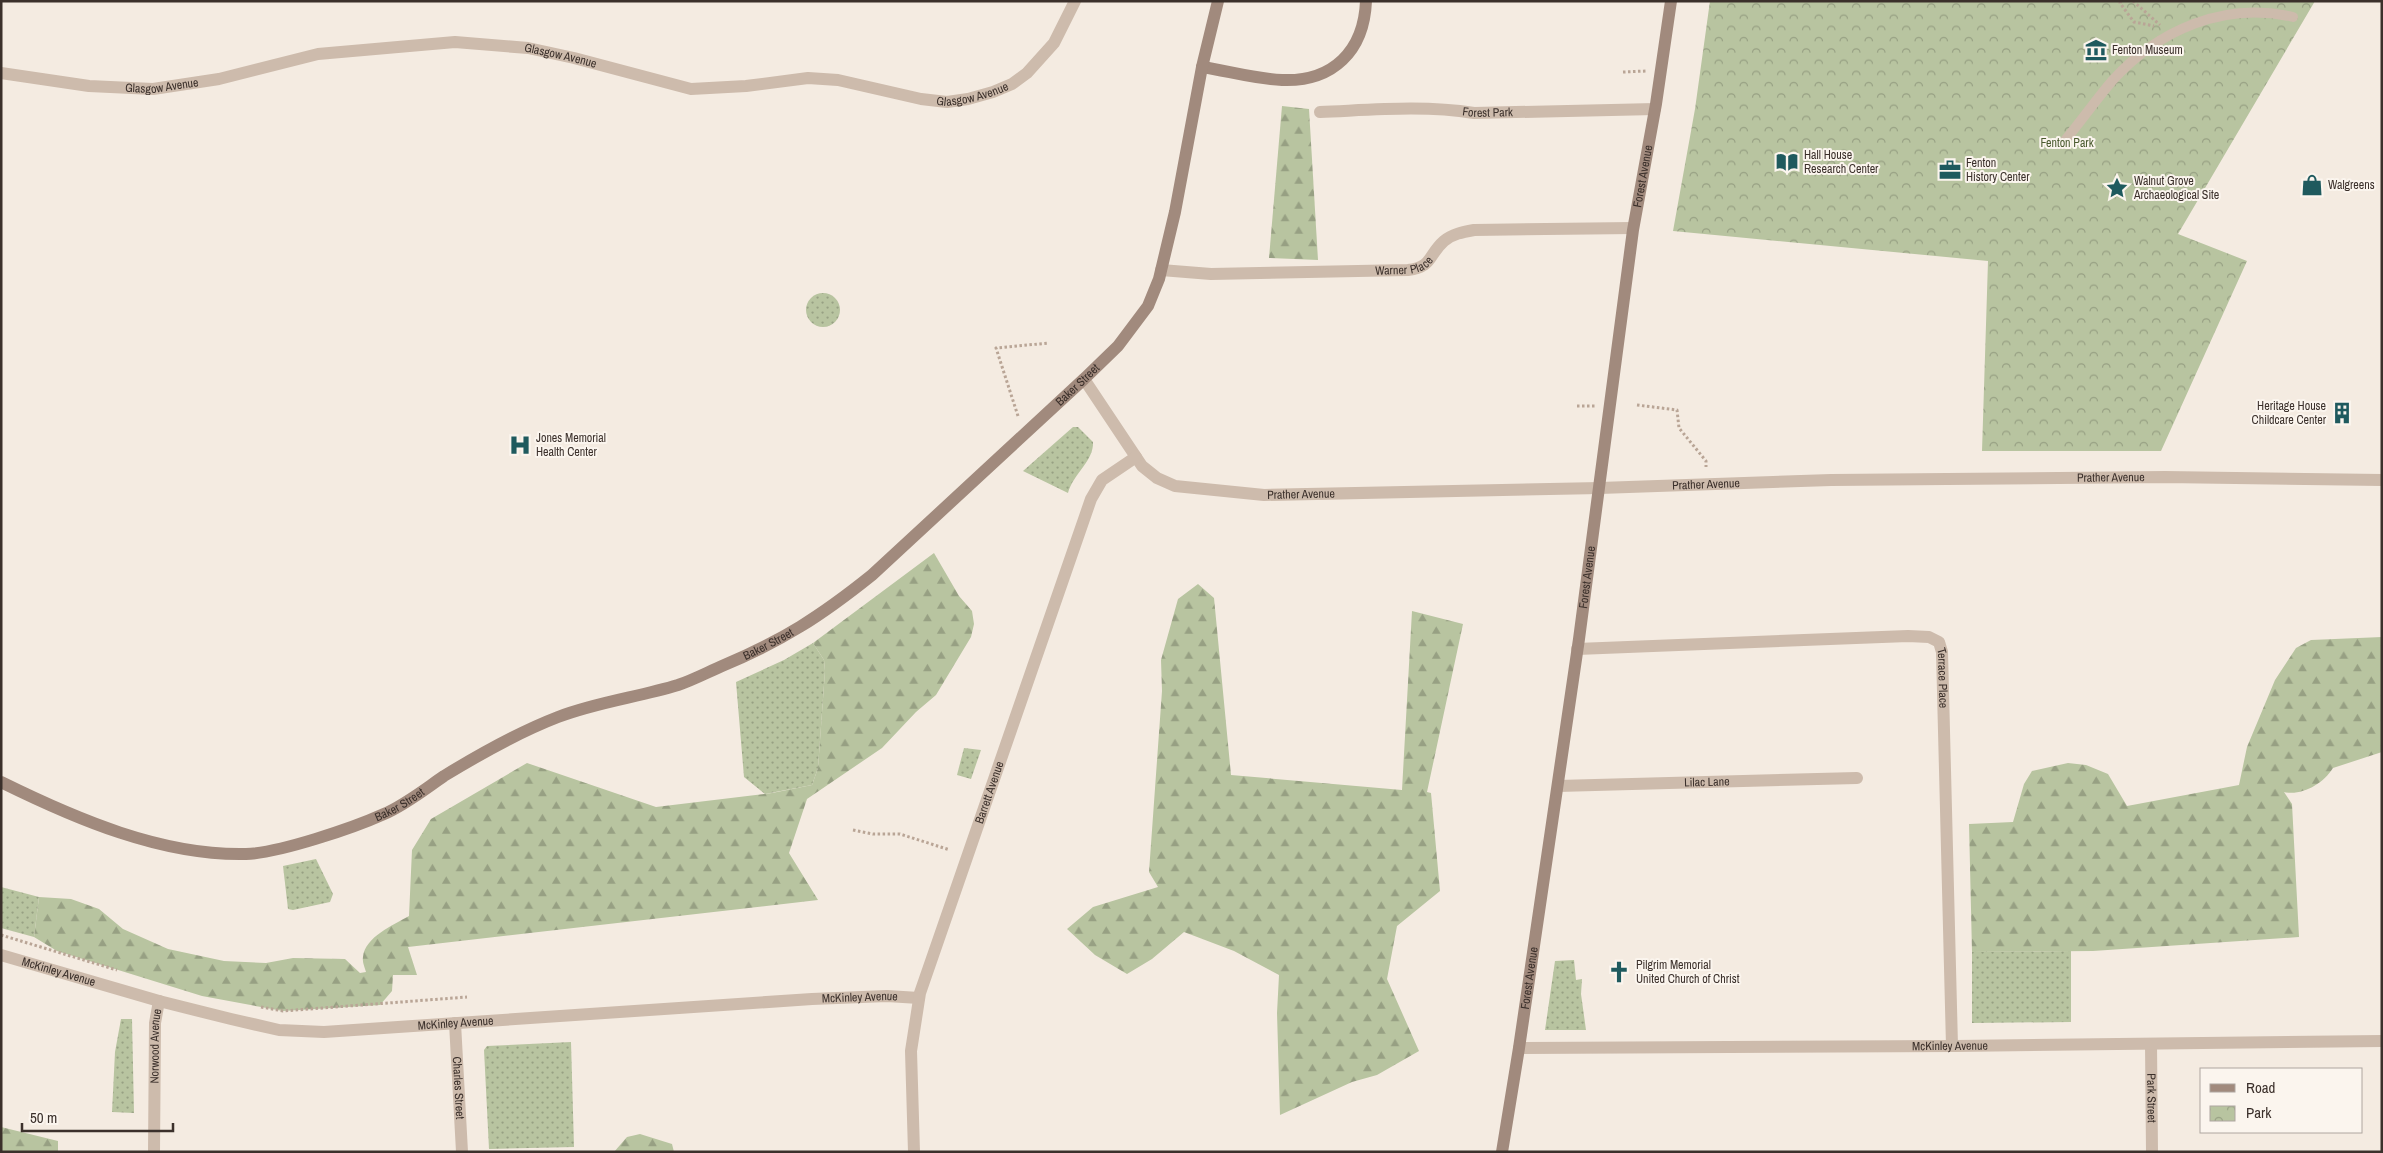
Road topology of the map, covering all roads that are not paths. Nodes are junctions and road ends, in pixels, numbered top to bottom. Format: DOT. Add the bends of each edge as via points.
graph roads {
  1 [pos="1075,1"];
  2 [pos="1218,1"];
  3 [pos="1366,1"];
  4 [pos="1671,1"];
  5 [pos="2293,17"];
  6 [pos="1202,67"];
  7 [pos="1,74"];
  8 [pos="1655,109"];
  9 [pos="1320,112"];
  10 [pos="2062,144"];
  11 [pos="1633,228"];
  12 [pos="1161,270"];
  13 [pos="1084,379"];
  14 [pos="1136,457"];
  15 [pos="2382,480"];
  16 [pos="1600,488"];
  17 [pos="1578,649"];
  18 [pos="1857,778"];
  19 [pos="1,782"];
  20 [pos="1558,786"];
  21 [pos="1,955"];
  22 [pos="919,998"];
  23 [pos="159,1001"];
  24 [pos="455,1023"];
  25 [pos="2382,1041"];
  26 [pos="2151,1044"];
  27 [pos="1952,1046"];
  28 [pos="1519,1048"];
  29 [pos="154,1152"];
  30 [pos="462,1152"];
  31 [pos="914,1152"];
  32 [pos="1502,1152"];
  33 [pos="2152,1152"];
  1 -- 7 [label="street, Glasgow Avenue" via="1054,43 1027,73 993,92 947,102 838,80 808,78 691,89 528,48 455,42 318,54 219,79 153,89 89,86"];
  2 -- 6 [label="street, Baker Street"];
  3 -- 6 [label="street" via="1364,24 1345,60 1323,73 1283,80"];
  4 -- 8 [label="street, Forest Avenue"];
  5 -- 10 [label="lane" via="2262,12 2225,15 2208,18 2169,35 2147,49 2112,81"];
  6 -- 12 [label="street, Baker Street" via="1176,212"];
  8 -- 9 [label="street, Forest Park" via="1474,113 1423,108"];
  8 -- 11 [label="street, Forest Avenue"];
  11 -- 12 [label="street, Warner Place" via="1474,230 1445,240 1427,264 1408,270 1211,274"];
  11 -- 16 [label="street, Forest Avenue"];
  12 -- 13 [label="street, Baker Street" via="1148,306 1118,346"];
  13 -- 14 [label="street, Prather Avenue"];
  13 -- 19 [label="street, Baker Street" via="872,575 800,628 766,647 680,684 559,716 457,768 385,814 287,846 249,854 209,853 179,848 104,826"];
  14 -- 16 [label="street, Prather Avenue" via="1157,478 1175,486 1264,495"];
  14 -- 22 [label="street, Barrett Avenue" via="1102,480 1091,499"];
  15 -- 16 [label="street, Prather Avenue" via="2017,478"];
  16 -- 17 [label="street, Forest Avenue"];
  17 -- 20 [label="street, Forest Avenue"];
  17 -- 27 [label="street, Terrace Place" via="1908,636 1929,636 1939,642 1947,797"];
  18 -- 20 [label="street, Lilac Lane"];
  20 -- 28 [label="street, Forest Avenue"];
  21 -- 23 [label="street, McKinley Avenue"];
  22 -- 24 [label="street, McKinley Avenue" via="812,999"];
  22 -- 31 [label="street, Barrett Avenue" via="911,1051"];
  23 -- 24 [label="street, McKinley Avenue" via="279,1030 324,1032"];
  23 -- 29 [label="street, Norwood Avenue" via="155,1022"];
  24 -- 30 [label="street, Charles Street"];
  25 -- 26 [label="street, McKinley Avenue"];
  26 -- 27 [label="street, McKinley Avenue"];
  26 -- 33 [label="street, Park Street"];
  27 -- 28 [label="street, McKinley Avenue"];
  28 -- 32 [label="street, Forest Avenue"];
}
